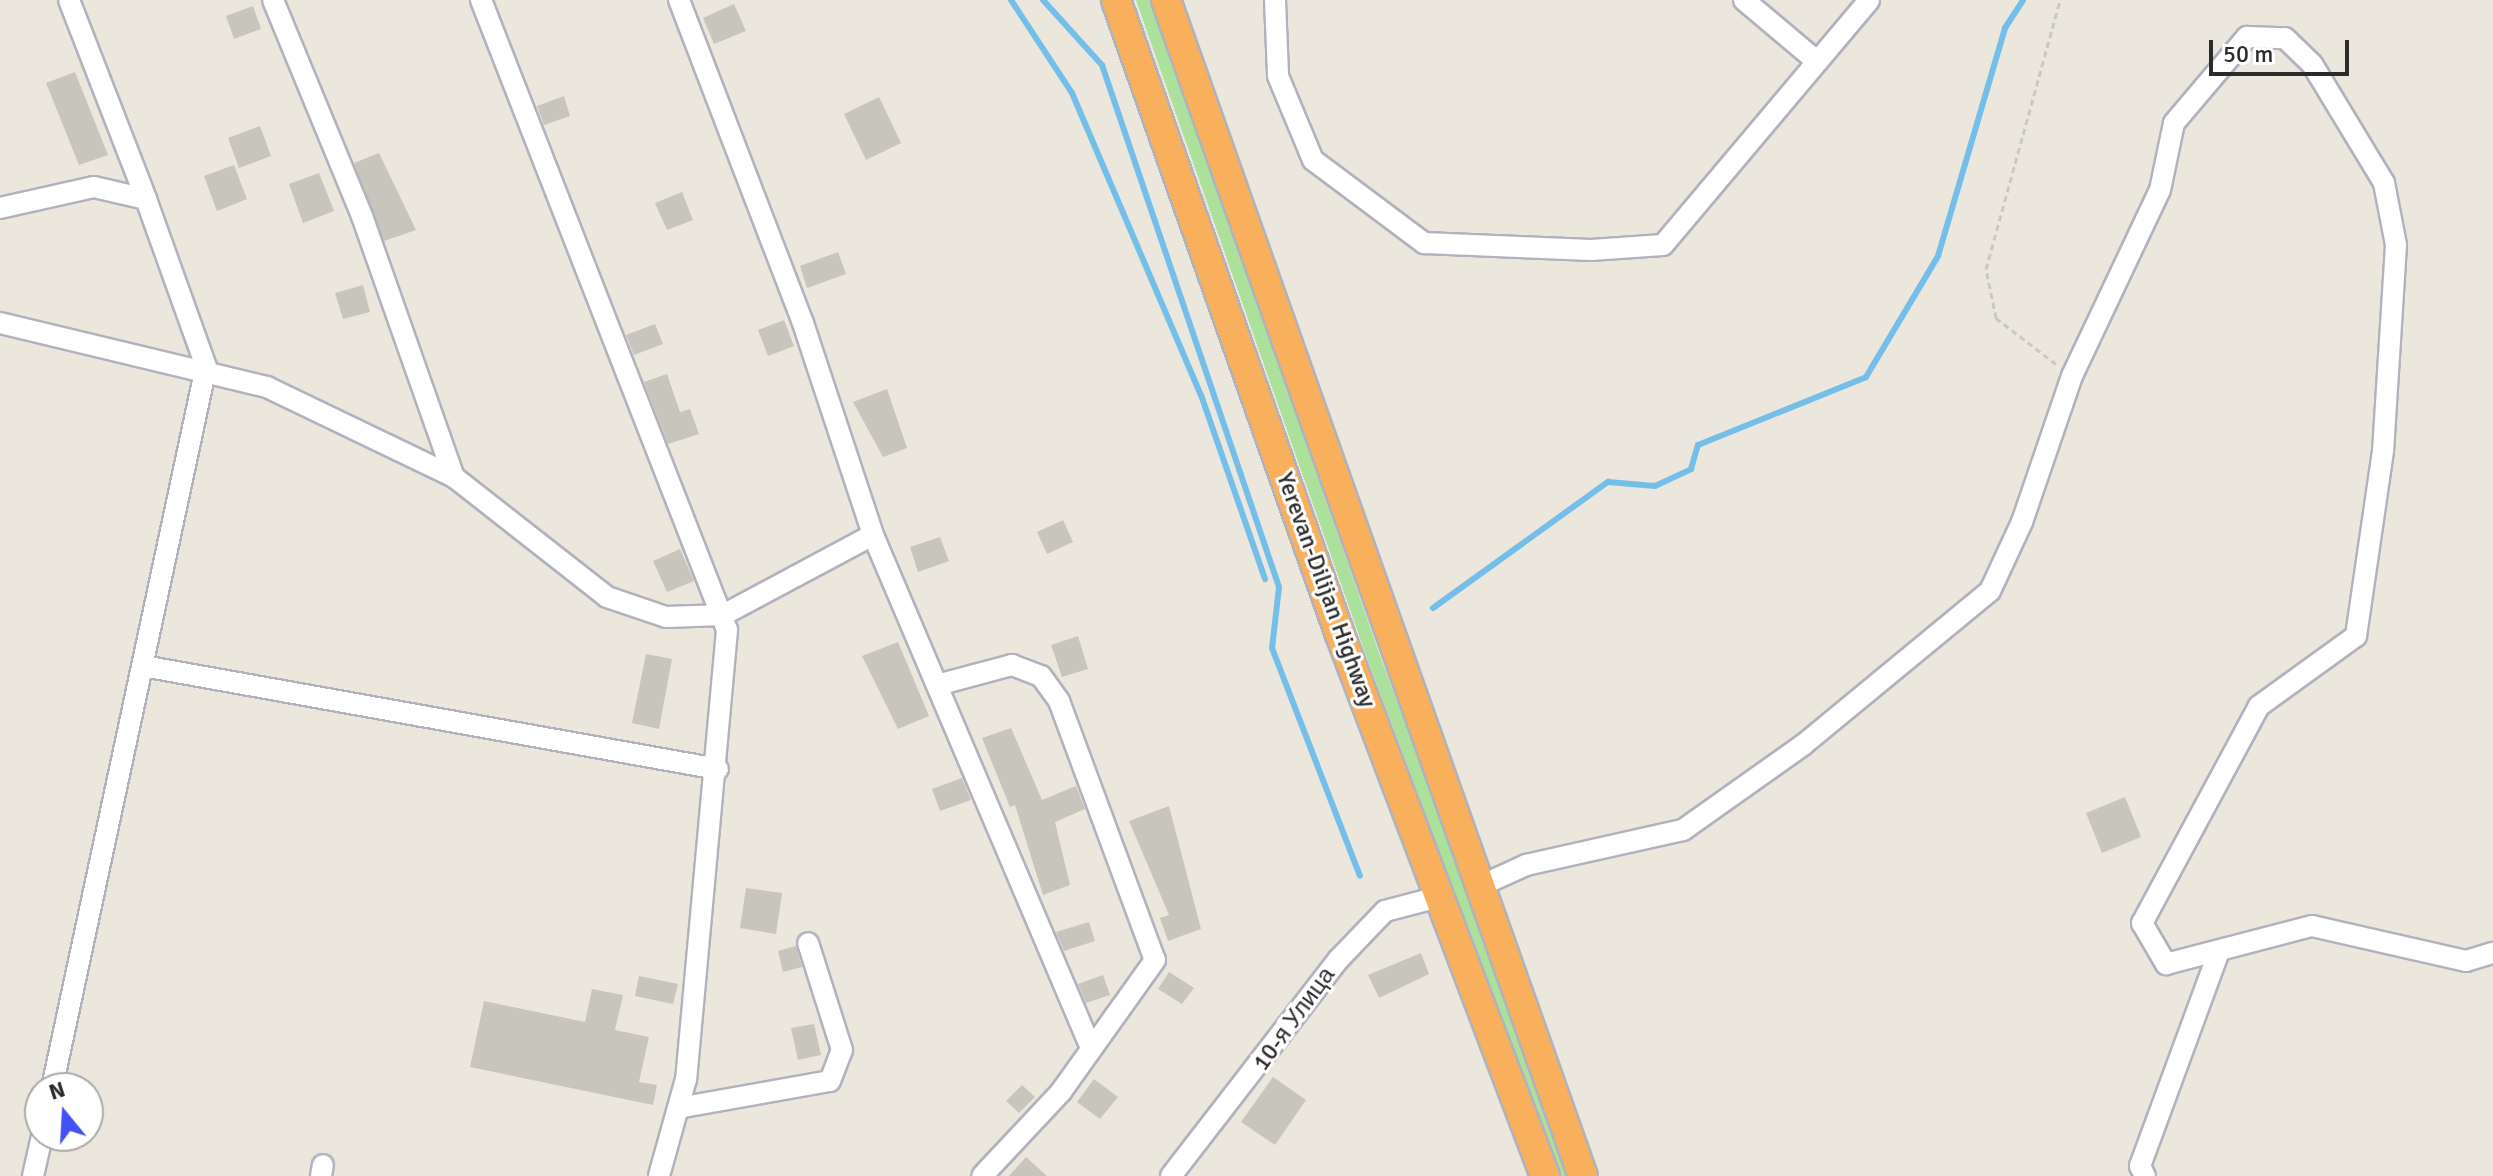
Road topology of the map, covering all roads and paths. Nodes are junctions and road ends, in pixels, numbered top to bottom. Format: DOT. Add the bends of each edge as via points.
graph roads {
  1 [pos="69,0"];
  2 [pos="273,0"];
  3 [pos="481,0"];
  4 [pos="679,0"];
  5 [pos="1116,0"];
  6 [pos="1166,0"];
  7 [pos="1275,0"];
  8 [pos="1744,0"];
  9 [pos="1869,0"];
  10 [pos="2060,0"];
  11 [pos="1814,59"];
  12 [pos="146,199"];
  13 [pos="0,208"];
  14 [pos="0,323"];
  15 [pos="206,367"];
  16 [pos="2072,376"];
  17 [pos="454,477"];
  18 [pos="873,535"];
  19 [pos="723,615"];
  20 [pos="143,666"];
  21 [pos="937,685"];
  22 [pos="718,769"];
  23 [pos="1480,886"];
  24 [pos="1442,896"];
  25 [pos="808,943"];
  26 [pos="2219,951"];
  27 [pos="2493,953"];
  28 [pos="1091,1048"];
  29 [pos="55,1072"];
  30 [pos="678,1108"];
  31 [pos="1197,1150"];
  32 [pos="38,1152"];
  33 [pos="33,1176"];
  34 [pos="659,1176"];
  35 [pos="982,1176"];
  36 [pos="1171,1176"];
  37 [pos="1199,1176"];
  38 [pos="1545,1176"];
  39 [pos="1583,1176"];
  40 [pos="2145,1176"];
  1 -- 12 [label="street"];
  2 -- 17 [label="street" via="362,216"];
  3 -- 19 [label="street"];
  4 -- 18 [label="street" via="803,323"];
  5 -- 24 [label="highway, Yerevan-Dilijan Highway" via="1339,632"];
  6 -- 23 [label="highway, Yerevan-Dilijan Highway"];
  7 -- 11 [label="street" via="1278,76 1313,160 1424,243 1591,250 1663,245"];
  8 -- 11 [label="street"];
  9 -- 11 [label="street"];
  10 -- 16 [label="path" via="1986,269 1996,318"];
  12 -- 13 [label="street" via="94,187"];
  12 -- 15 [label="street"];
  14 -- 15 [label="street"];
  15 -- 17 [label="street" via="280,393"];
  15 -- 20 [label="street"];
  16 -- 23 [label="street" via="2022,522 1990,591 1803,745 1683,830 1526,865"];
  16 -- 26 [label="street" via="2160,190 2174,123 2247,37 2285,38 2312,64 2384,183 2396,245 2388,377 2356,636 2259,706 2142,923 2166,964"];
  17 -- 19 [label="street" via="607,597 666,617"];
  18 -- 19 [label="street"];
  18 -- 21 [label="street"];
  19 -- 22 [label="street" via="729,648"];
  20 -- 22 [label="street"];
  20 -- 29 [label="street"];
  21 -- 28 [label="street"];
  21 -- 28 [label="street" via="1012,665 1041,676 1059,701 1155,960"];
  22 -- 30 [label="street"];
  23 -- 39 [label="highway, Yerevan-Dilijan Highway"];
  24 -- 31 [label="street, 10-я Улица" via="1385,911 1338,960"];
  24 -- 38 [label="highway, Yerevan-Dilijan Highway"];
  25 -- 30 [label="street" via="842,1050 830,1081"];
  26 -- 27 [label="street" via="2312,926 2466,961"];
  26 -- 40 [label="street" via="2140,1166"];
  28 -- 35 [label="street" via="1061,1092"];
  30 -- 34 [label="street"];
  31 -- 36 [label="street, 10-я Улица"];
  31 -- 37 [label="street"];
  32 -- 33 [label="street"];
}
